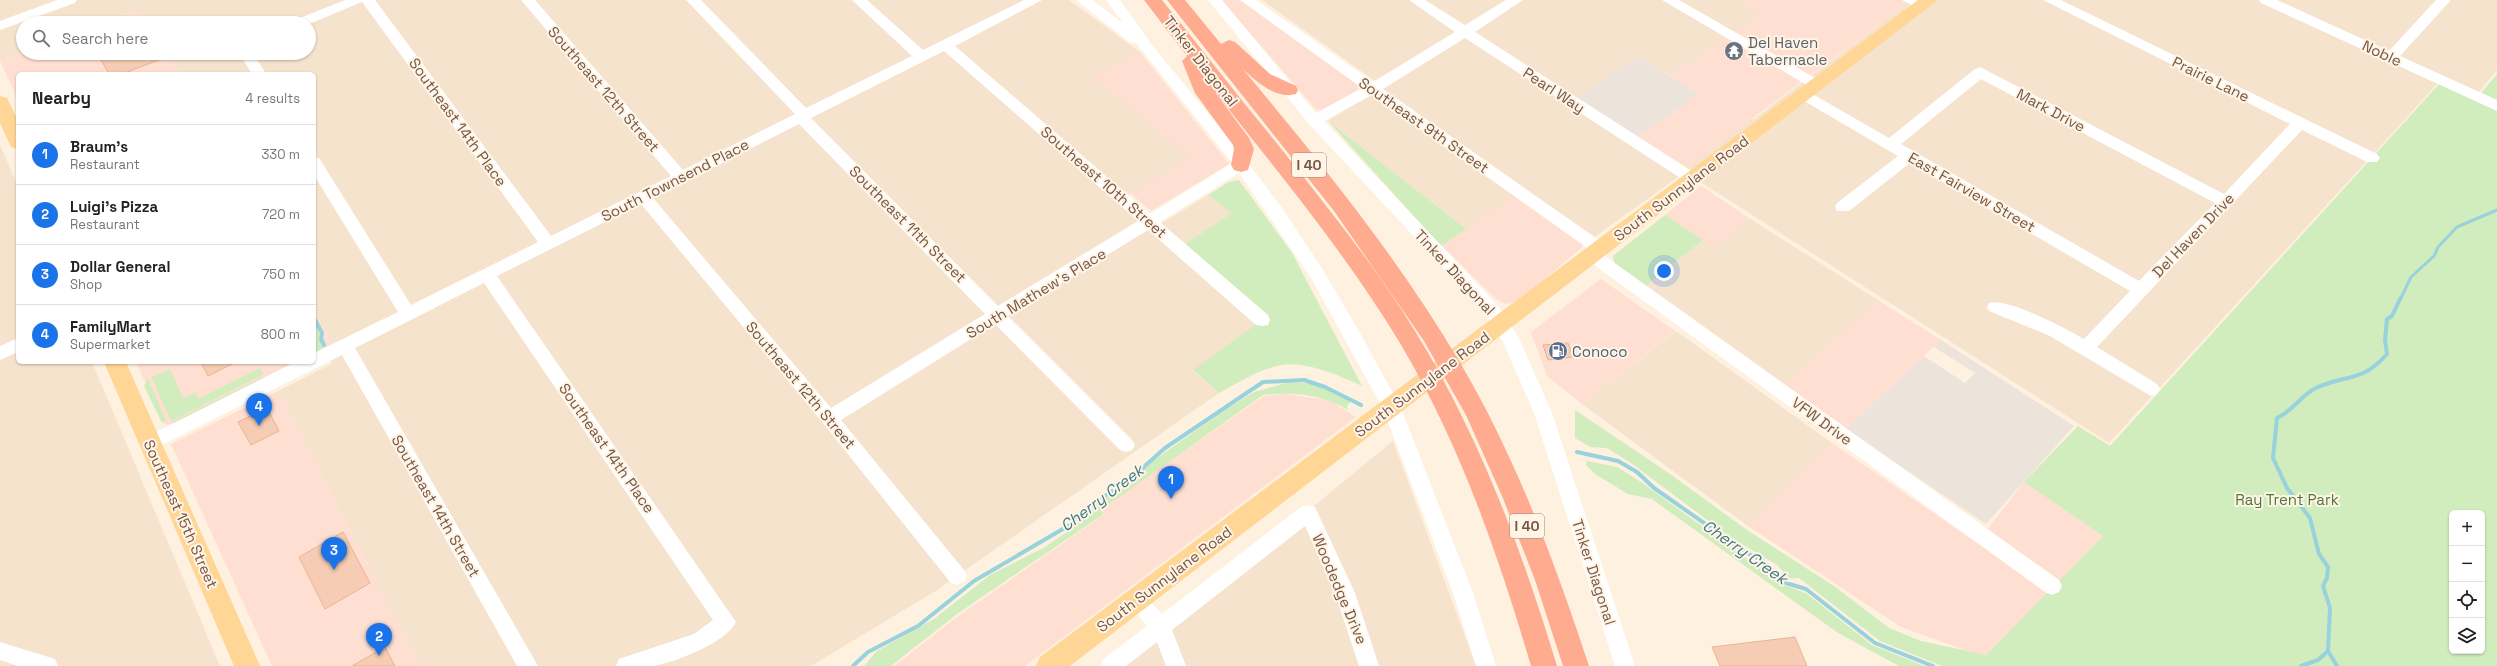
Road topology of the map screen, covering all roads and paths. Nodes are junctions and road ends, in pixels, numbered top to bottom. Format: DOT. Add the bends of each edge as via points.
graph roads {
  1 [pos="70,0"];
  2 [pos="357,0"];
  3 [pos="368,0"];
  4 [pos="528,0"];
  5 [pos="693,0"];
  6 [pos="859,0"];
  7 [pos="1083,0"];
  8 [pos="1113,0"];
  9 [pos="1153,0"];
  10 [pos="1176,0"];
  11 [pos="1180,0"];
  12 [pos="1215,0"];
  13 [pos="1248,0"];
  14 [pos="1416,0"];
  15 [pos="1516,0"];
  16 [pos="1669,0"];
  17 [pos="2050,0"];
  18 [pos="2266,0"];
  19 [pos="2444,0"];
  20 [pos="1029,1"];
  21 [pos="1920,2"];
  22 [pos="27,16"];
  23 [pos="316,17"];
  24 [pos="16,20"];
  25 [pos="0,26"];
  26 [pos="1465,31"];
  27 [pos="1181,36"];
  28 [pos="946,45"];
  29 [pos="1147,48"];
  30 [pos="922,57"];
  31 [pos="2391,57"];
  32 [pos="250,60"];
  33 [pos="258,72"];
  34 [pos="1372,89"];
  35 [pos="1289,90"];
  36 [pos="1811,90"];
  37 [pos="0,102"];
  38 [pos="2497,106"];
  39 [pos="803,116"];
  40 [pos="1314,120"];
  41 [pos="2300,122"];
  42 [pos="16,138"];
  43 [pos="1890,145"];
  44 [pos="1909,156"];
  45 [pos="2372,158"];
  46 [pos="316,165"];
  47 [pos="1241,165"];
  48 [pos="681,177"];
  49 [pos="1693,179"];
  50 [pos="643,196"];
  51 [pos="2225,201"];
  52 [pos="1843,207"];
  53 [pos="1151,222"];
  54 [pos="548,244"];
  55 [pos="1596,252"];
  56 [pos="487,274"];
  57 [pos="2140,290"];
  58 [pos="1995,307"];
  59 [pos="408,314"];
  60 [pos="999,315"];
  61 [pos="1262,320"];
  62 [pos="1501,324"];
  63 [pos="345,345"];
  64 [pos="16,346"];
  65 [pos="2086,348"];
  66 [pos="0,353"];
  67 [pos="316,360"];
  68 [pos="116,364"];
  69 [pos="307,364"];
  70 [pos="2151,389"];
  71 [pos="1392,408"];
  72 [pos="829,418"];
  73 [pos="150,442"];
  74 [pos="1126,445"];
  75 [pos="957,576"];
  76 [pos="2052,586"];
  77 [pos="1136,600"];
  78 [pos="1161,627"];
  79 [pos="0,650"];
  80 [pos="48,666"];
  81 [pos="247,666"];
  82 [pos="528,666"];
  83 [pos="626,666"];
  84 [pos="1049,666"];
  85 [pos="1110,666"];
  86 [pos="1176,666"];
  87 [pos="1369,666"];
  88 [pos="1486,666"];
  89 [pos="1544,666"];
  90 [pos="1576,666"];
  91 [pos="1625,666"];
  1 -- 22 [label="street"];
  2 -- 23 [label="street"];
  3 -- 54 [label="street, Southeast 14th Place"];
  4 -- 48 [label="street, Southeast 12th Street"];
  5 -- 39 [label="street, Southeast 11th Street" via="799,108"];
  6 -- 30 [label="street"];
  7 -- 29 [label="street"];
  8 -- 29 [label="street"];
  9 -- 27 [label="highway, Tinker Diagonal / I 40"];
  10 -- 90 [label="highway, Tinker Diagonal / I 40" via="1361,232 1432,336 1464,390 1520,508"];
  11 -- 35 [label="highway" via="1255,73"];
  12 -- 35 [label="street, Tinker Diagonal"];
  13 -- 34 [label="street, Southeast 9th Street"];
  14 -- 26 [label="street, Pearl Way"];
  15 -- 26 [label="street"];
  16 -- 36 [label="street, East Fairview Street"];
  17 -- 41 [label="street, Prairie Lane"];
  18 -- 31 [label="street, Noble"];
  19 -- 31 [label="street"];
  20 -- 28 [label="street, South Townsend Place"];
  21 -- 36 [label="main road, South Sunnylane Road"];
  24 -- 25 [label="street"];
  26 -- 34 [label="street"];
  26 -- 49 [label="street, Pearl Way"];
  27 -- 47 [label="highway" via="1204,93 1242,143 1244,149"];
  27 -- 89 [label="highway, Tinker Diagonal / I 40" via="1346,245 1414,349 1445,406 1496,516 1519,580"];
  28 -- 30 [label="street, South Townsend Place"];
  28 -- 53 [label="street, Southeast 10th Street"];
  29 -- 47 [label="street"];
  30 -- 39 [label="street, South Townsend Place"];
  31 -- 38 [label="street, Noble"];
  32 -- 33 [label="street"];
  34 -- 40 [label="street"];
  34 -- 55 [label="street, Southeast 9th Street"];
  35 -- 40 [label="street, Tinker Diagonal"];
  36 -- 43 [label="street, East Fairview Street"];
  36 -- 49 [label="main road, South Sunnylane Road"];
  37 -- 42 [label="main road"];
  39 -- 48 [label="street, South Townsend Place"];
  39 -- 60 [label="street, Southeast 11th Street" via="806,123"];
  40 -- 62 [label="street, Tinker Diagonal" via="1493,311"];
  41 -- 45 [label="street, Prairie Lane"];
  41 -- 51 [label="street, Del Haven Drive"];
  43 -- 44 [label="street, East Fairview Street"];
  43 -- 51 [label="street, Mark Drive" via="1980,72"];
  44 -- 52 [label="street"];
  44 -- 57 [label="street, East Fairview Street"];
  46 -- 59 [label="street"];
  47 -- 53 [label="street, South Mathew's Place"];
  47 -- 71 [label="street" via="1303,250"];
  48 -- 50 [label="street, South Townsend Place"];
  49 -- 55 [label="main road, South Sunnylane Road"];
  50 -- 54 [label="street, South Townsend Place"];
  50 -- 72 [label="street, Southeast 12th Street"];
  51 -- 57 [label="street, Del Haven Drive"];
  53 -- 60 [label="street, South Mathew's Place"];
  53 -- 61 [label="street, Southeast 10th Street"];
  54 -- 56 [label="street, South Townsend Place"];
  55 -- 62 [label="main road, South Sunnylane Road"];
  55 -- 76 [label="street, VFW Drive"];
  56 -- 59 [label="street, South Townsend Place"];
  56 -- 83 [label="street, Southeast 14th Place" via="726,622 700,641"];
  57 -- 65 [label="street, Del Haven Drive"];
  58 -- 65 [label="street" via="2026,316"];
  59 -- 63 [label="street, South Townsend Place"];
  60 -- 72 [label="street, South Mathew's Place"];
  60 -- 74 [label="street, Southeast 11th Street"];
  62 -- 71 [label="main road, South Sunnylane Road"];
  62 -- 91 [label="street, Tinker Diagonal" via="1510,338 1543,413"];
  63 -- 67 [label="street, South Townsend Place"];
  63 -- 82 [label="street, Southeast 14th Street"];
  64 -- 66 [label="street"];
  65 -- 70 [label="street"];
  68 -- 73 [label="main road, Southeast 15th Street"];
  69 -- 73 [label="street"];
  71 -- 77 [label="main road, South Sunnylane Road"];
  71 -- 88 [label="street" via="1463,593"];
  72 -- 75 [label="street, Southeast 12th Street"];
  73 -- 81 [label="main road, Southeast 15th Street"];
  77 -- 78 [label="street"];
  77 -- 84 [label="main road, South Sunnylane Road"];
  78 -- 85 [label="street"];
  78 -- 86 [label="street"];
  78 -- 87 [label="street, Woodedge Drive" via="1308,513 1345,593"];
  79 -- 80 [label="street"];
}
